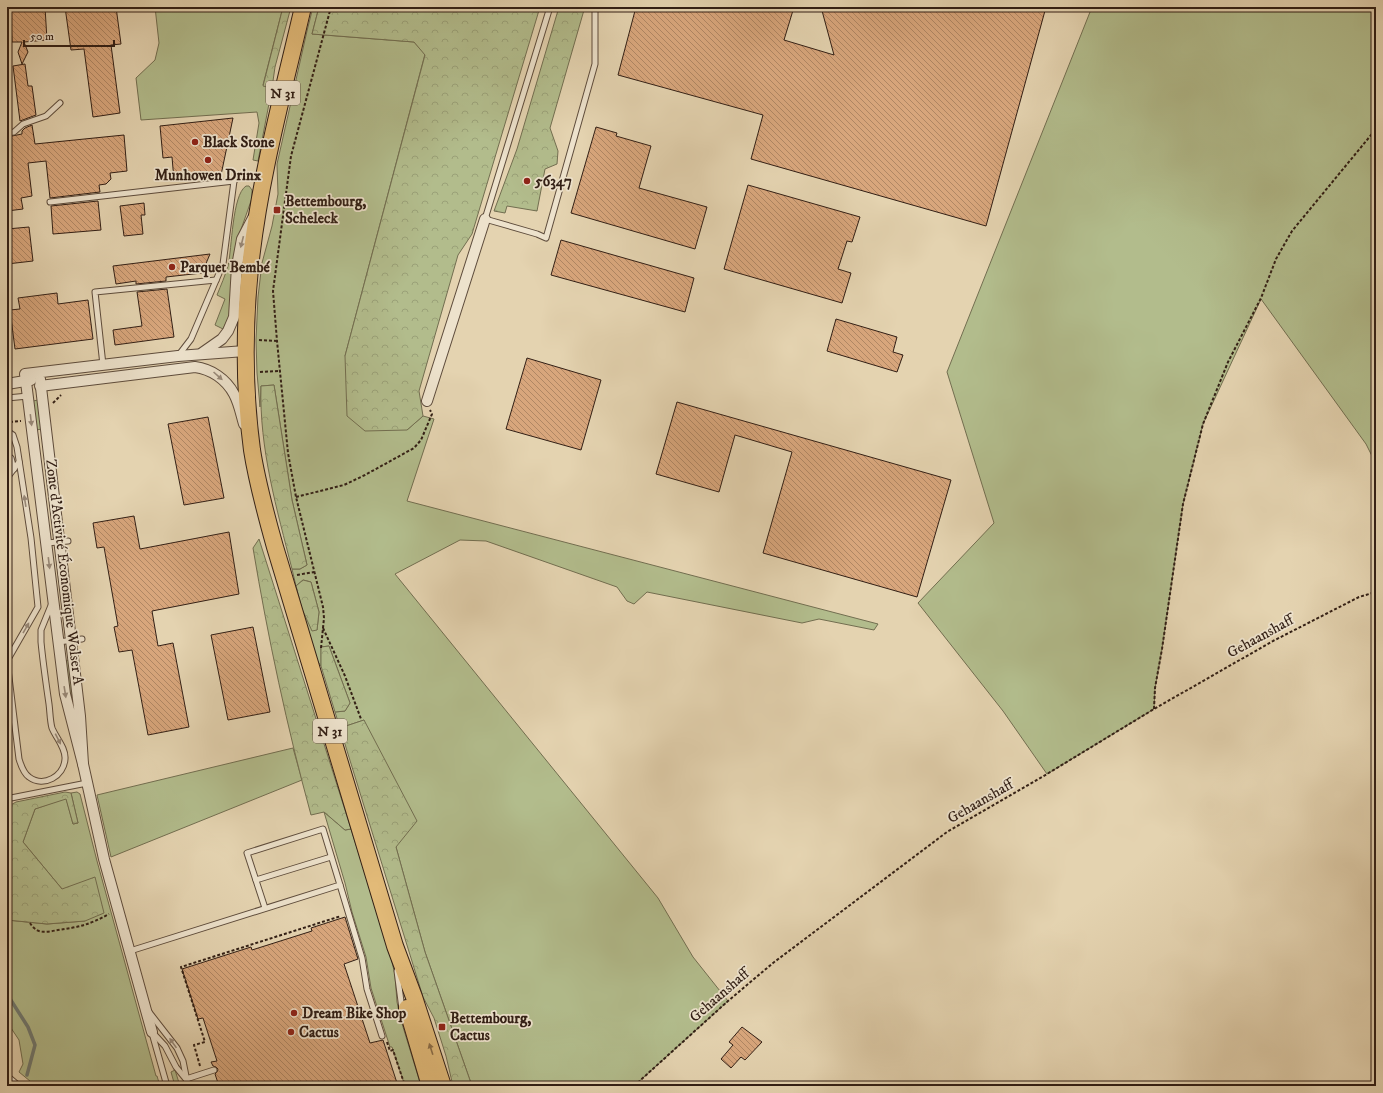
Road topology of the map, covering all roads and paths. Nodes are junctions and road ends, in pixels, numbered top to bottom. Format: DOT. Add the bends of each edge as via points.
graph roads {
  1 [pos="303,7"];
  2 [pos="332,7"];
  3 [pos="550,7"];
  4 [pos="596,7"];
  5 [pos="60,103"];
  6 [pos="1376,129"];
  7 [pos="7,133"];
  8 [pos="264,179"];
  9 [pos="234,181"];
  10 [pos="50,202"];
  11 [pos="259,207"];
  12 [pos="485,219"];
  13 [pos="216,280"];
  14 [pos="277,341"];
  15 [pos="249,349"];
  16 [pos="202,354"];
  17 [pos="178,356"];
  18 [pos="103,364"];
  19 [pos="280,371"];
  20 [pos="257,372"];
  21 [pos="26,381"];
  22 [pos="40,383"];
  23 [pos="7,384"];
  24 [pos="28,396"];
  25 [pos="7,398"];
  26 [pos="427,401"];
  27 [pos="26,420"];
  28 [pos="7,422"];
  29 [pos="7,431"];
  30 [pos="252,450"];
  31 [pos="7,456"];
  32 [pos="19,462"];
  33 [pos="14,469"];
  34 [pos="7,478"];
  35 [pos="296,497"];
  36 [pos="64,541"];
  37 [pos="47,543"];
  38 [pos="1376,592"];
  39 [pos="54,598"];
  40 [pos="323,627"];
  41 [pos="82,639"];
  42 [pos="70,640"];
  43 [pos="58,642"];
  44 [pos="321,654"];
  45 [pos="7,661"];
  46 [pos="1154,709"];
  47 [pos="361,718"];
  48 [pos="83,764"];
  49 [pos="87,783"];
  50 [pos="7,798"];
  51 [pos="331,857"];
  52 [pos="256,880"];
  53 [pos="340,885"];
  54 [pos="265,908"];
  55 [pos="111,913"];
  56 [pos="348,914"];
  57 [pos="30,922"];
  58 [pos="395,946"];
  59 [pos="130,951"];
  60 [pos="144,1006"];
  61 [pos="403,1015"];
  62 [pos="407,1030"];
  63 [pos="152,1032"];
  64 [pos="382,1036"];
  65 [pos="393,1050"];
  66 [pos="197,1056"];
  67 [pos="192,1058"];
  68 [pos="214,1070"];
  69 [pos="203,1074"];
  70 [pos="7,1076"];
  71 [pos="186,1079"];
  72 [pos="19,1086"];
  73 [pos="167,1086"];
  74 [pos="188,1086"];
  75 [pos="405,1086"];
  76 [pos="424,1086"];
  77 [pos="430,1086"];
  78 [pos="443,1086"];
  79 [pos="634,1086"];
  1 -- 8 [label="main road, N 31"];
  2 -- 14 [label="path" via="291,156 274,291"];
  3 -- 12 [label="lane"];
  4 -- 12 [label="lane" via="595,64 546,238"];
  5 -- 7 [label="lane" via="46,116"];
  6 -- 46 [label="path" via="1292,231 1276,259 1261,298 1228,362 1203,424 1183,504 1154,688"];
  8 -- 9 [label="lane" via="244,175 238,176"];
  8 -- 11 [label="main road, N 31"];
  9 -- 10 [label="lane"];
  9 -- 13 [label="lane" via="223,264"];
  11 -- 15 [label="main road, N 31" via="250,268"];
  11 -- 16 [label="street, one-way" via="242,239 234,317 222,338"];
  12 -- 26 [label="street"];
  13 -- 17 [label="lane" via="191,339"];
  13 -- 18 [label="lane" via="95,292"];
  14 -- 15 [label="path"];
  14 -- 19 [label="path"];
  15 -- 16 [label="street"];
  15 -- 22 [label="street" via="197,360"];
  15 -- 30 [label="main road, N 31" via="248,402"];
  16 -- 17 [label="street"];
  17 -- 18 [label="street"];
  18 -- 21 [label="street" via="25,374"];
  19 -- 20 [label="path"];
  19 -- 35 [label="path" via="288,453"];
  21 -- 22 [label="street"];
  21 -- 23 [label="street"];
  21 -- 24 [label="street, Zone d'Activité Économique Wolser A"];
  22 -- 30 [label="street, one-way" via="205,368 222,378 234,394"];
  22 -- 36 [label="street, Zone d'Activité Économique Wolser A"];
  24 -- 25 [label="lane"];
  24 -- 37 [label="street, Zone d'Activité Économique Wolser A, one-way"];
  26 -- 35 [label="path" via="432,414 422,440 414,448 344,485"];
  27 -- 28 [label="path"];
  29 -- 32 [label="lane" via="13,434"];
  30 -- 58 [label="main road, N 31" via="275,547"];
  31 -- 33 [label="lane" via="11,458"];
  32 -- 33 [label="lane"];
  45 -- 32 [label="lane, one-way" via="38,607 31,538"];
  33 -- 34 [label="lane"];
  35 -- 40 [label="path" via="323,607"];
  36 -- 37 [label="lane"];
  36 -- 42 [label="street, Zone d'Activité Économique Wolser A"];
  37 -- 39 [label="street, Zone d'Activité Économique Wolser A, one-way"];
  38 -- 46 [label="path, Gehaanshaff" via="1359,597 1273,641"];
  39 -- 43 [label="street, Zone d'Activité Économique Wolser A"];
  39 -- 45 [label="lane, one-way" via="41,630 41,642 52,727 65,757 64,768 49,781 38,781 29,777 22,769"];
  40 -- 44 [label="path"];
  40 -- 47 [label="path"];
  41 -- 42 [label="lane"];
  42 -- 43 [label="lane"];
  42 -- 48 [label="street, Zone d'Activité Économique Wolser A" via="80,716"];
  43 -- 48 [label="street, Zone d'Activité Économique Wolser A, one-way" via="65,694"];
  46 -- 79 [label="path, Gehaanshaff" via="947,832 773,963"];
  48 -- 49 [label="street, Zone d'Activité Économique Wolser A"];
  49 -- 50 [label="lane"];
  49 -- 59 [label="street, Zone d'Activité Économique Wolser A" via="104,859"];
  51 -- 52 [label="lane"];
  51 -- 52 [label="lane" via="323,829 247,853"];
  51 -- 53 [label="lane"];
  52 -- 54 [label="lane"];
  53 -- 54 [label="lane"];
  53 -- 56 [label="lane"];
  54 -- 59 [label="lane"];
  55 -- 57 [label="path" via="93,923 45,932 33,928"];
  56 -- 64 [label="lane"];
  56 -- 66 [label="path" via="180,967 204,1042 194,1046"];
  58 -- 61 [label="lane"];
  58 -- 77 [label="main road, N 31" via="408,1014"];
  78 -- 58 [label="main road, N 31, one-way"];
  59 -- 60 [label="street, Zone d'Activité Économique Wolser A"];
  60 -- 63 [label="street, Zone d'Activité Économique Wolser A"];
  71 -- 60 [label="lane, Zone d'Activité Économique Wolser A, one-way" via="177,1048"];
  62 -- 76 [label="lane"];
  63 -- 71 [label="lane, Zone d'Activité Économique Wolser A" via="165,1046"];
  63 -- 73 [label="lane, Zone d'Activité Économique Wolser A"];
  65 -- 75 [label="path"];
  66 -- 67 [label="path"];
  66 -- 69 [label="path"];
  68 -- 69 [label="lane"];
  69 -- 71 [label="lane"];
  70 -- 72 [label="lane"];
  71 -- 74 [label="lane, Zone d'Activité Économique Wolser A"];
}
